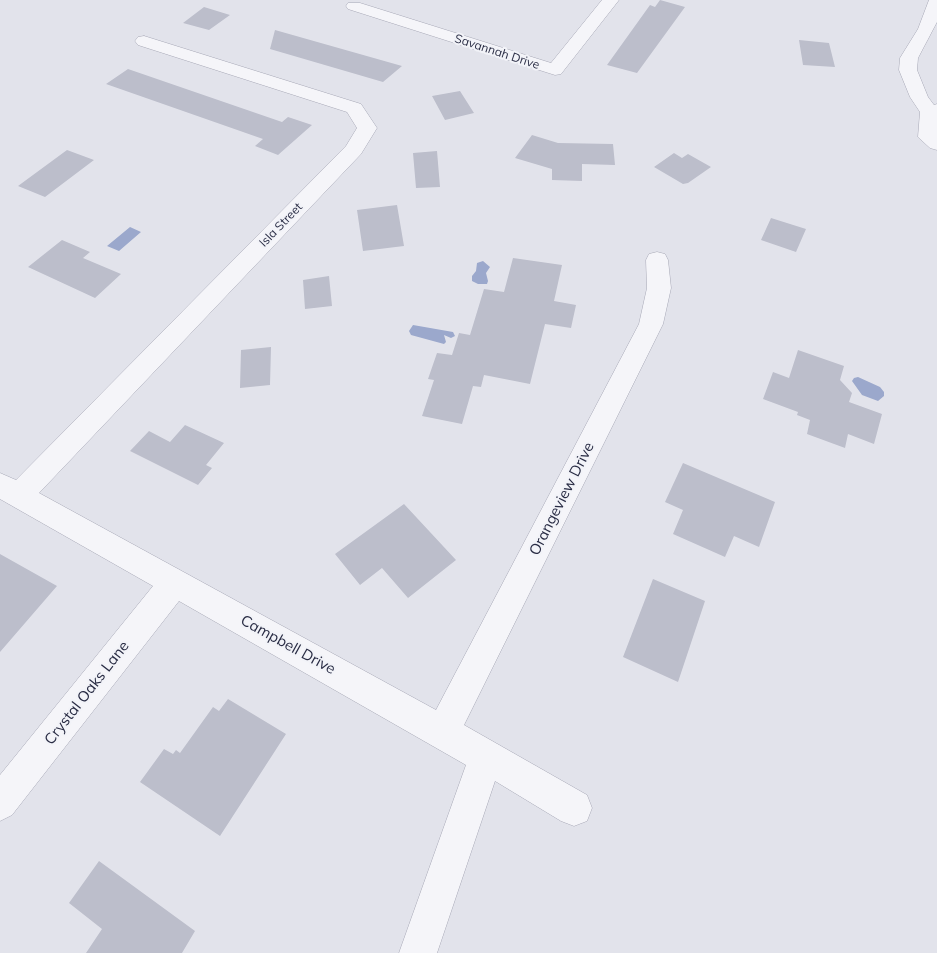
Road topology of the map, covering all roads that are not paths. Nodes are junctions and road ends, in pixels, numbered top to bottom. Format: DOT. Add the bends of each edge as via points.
graph roads {
  1 [pos="611,0"];
  2 [pos="937,0"];
  3 [pos="354,6"];
  4 [pos="144,41"];
  5 [pos="933,111"];
  6 [pos="937,144"];
  7 [pos="657,260"];
  8 [pos="9,490"];
  9 [pos="175,582"];
  10 [pos="443,732"];
  11 [pos="486,757"];
  12 [pos="0,803"];
  13 [pos="574,808"];
  14 [pos="418,953"];
  1 -- 3 [label="street, Savannah Drive" via="555,70"];
  2 -- 5 [label="street" via="909,58 908,70 919,97"];
  4 -- 8 [label="street, Isla Street" via="354,108 367,128 354,150"];
  5 -- 6 [label="street" via="928,137"];
  7 -- 10 [label="street, Orangeview Drive" via="659,288 651,324"];
  8 -- 9 [label="street, Campbell Drive"];
  9 -- 10 [label="street, Campbell Drive"];
  9 -- 12 [label="street, Crystal Oaks Lane"];
  10 -- 11 [label="street, Campbell Drive"];
  11 -- 13 [label="street, Campbell Drive"];
  11 -- 14 [label="street"];
}
